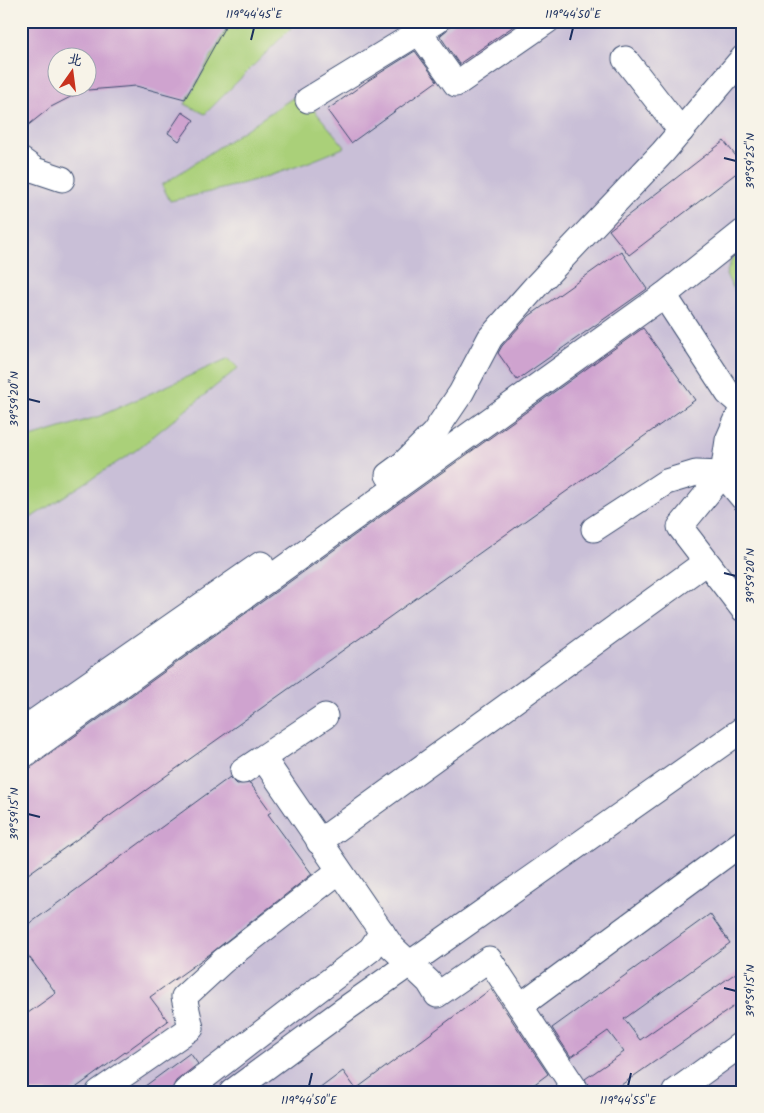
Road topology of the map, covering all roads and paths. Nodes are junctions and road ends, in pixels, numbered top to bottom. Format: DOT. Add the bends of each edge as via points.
graph roads {
  1 [pos="547,21"];
  2 [pos="428,27"];
  3 [pos="743,58"];
  4 [pos="625,59"];
  5 [pos="308,100"];
  6 [pos="681,131"];
  7 [pos="21,160"];
  8 [pos="62,179"];
  9 [pos="743,232"];
  10 [pos="664,295"];
  11 [pos="723,474"];
  12 [pos="743,498"];
  13 [pos="594,529"];
  14 [pos="706,562"];
  15 [pos="743,609"];
  16 [pos="325,716"];
  17 [pos="743,729"];
  18 [pos="21,731"];
  19 [pos="21,757"];
  20 [pos="319,842"];
  21 [pos="743,842"];
  22 [pos="339,871"];
  23 [pos="382,932"];
  24 [pos="410,964"];
  25 [pos="520,1006"];
  26 [pos="743,1043"];
  27 [pos="99,1092"];
  28 [pos="184,1092"];
  29 [pos="232,1092"];
  30 [pos="577,1092"];
  31 [pos="675,1092"];
  1 -- 2 [label="lane" via="456,84"];
  2 -- 5 [label="lane"];
  3 -- 6 [label="lane"];
  4 -- 6 [label="lane"];
  6 -- 18 [label="lane" via="490,338 461,393 434,433 403,464"];
  7 -- 8 [label="lane" via="35,170"];
  9 -- 10 [label="lane"];
  10 -- 11 [label="lane" via="728,393 743,406 728,440"];
  10 -- 19 [label="lane"];
  11 -- 12 [label="lane"];
  11 -- 13 [label="lane" via="696,473 666,482"];
  11 -- 14 [label="lane" via="680,527"];
  14 -- 15 [label="lane"];
  14 -- 20 [label="lane"];
  16 -- 20 [label="lane" via="253,764"];
  17 -- 24 [label="lane"];
  20 -- 22 [label="lane"];
  21 -- 25 [label="lane"];
  22 -- 23 [label="lane"];
  22 -- 27 [label="lane" via="223,960 184,997 191,1028"];
  23 -- 24 [label="lane"];
  23 -- 28 [label="lane" via="371,949"];
  24 -- 25 [label="lane" via="438,995 490,960"];
  24 -- 29 [label="lane"];
  25 -- 30 [label="lane"];
  26 -- 31 [label="lane"];
}
